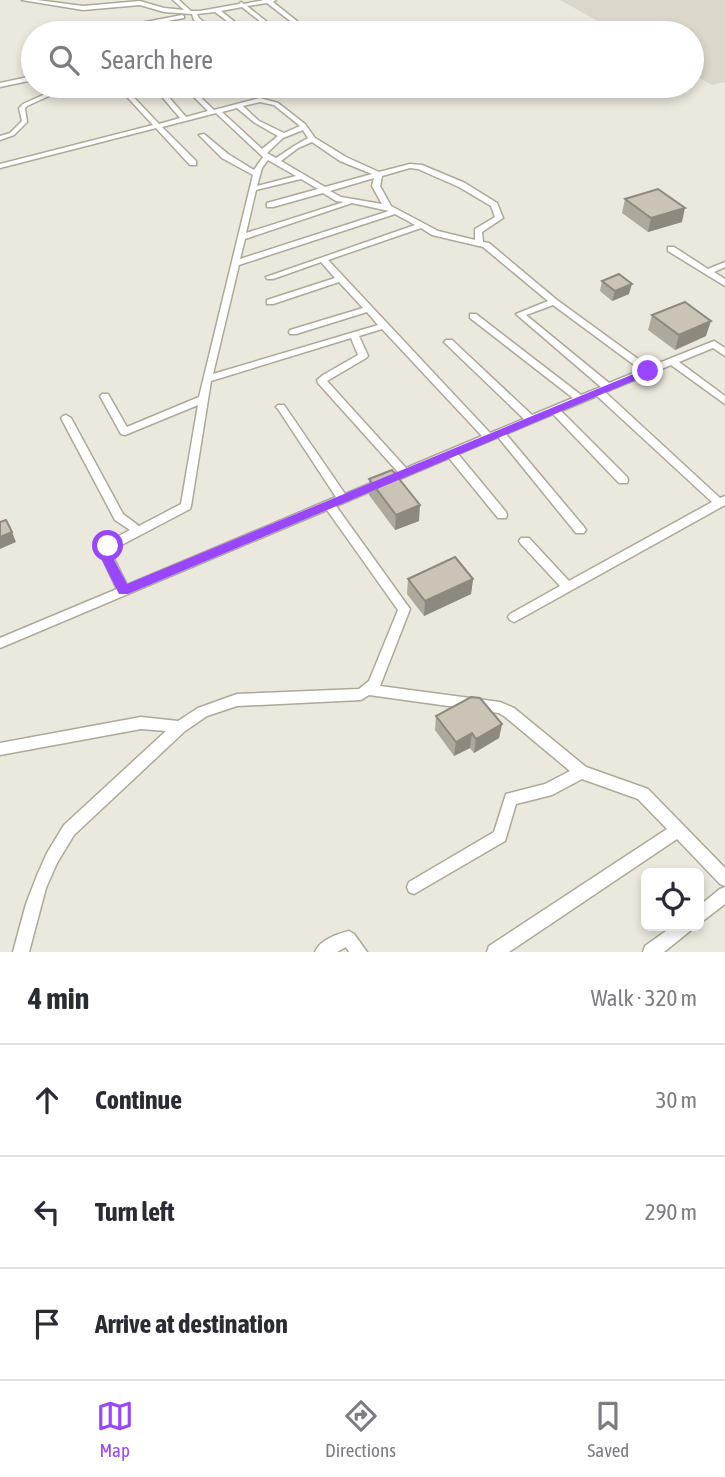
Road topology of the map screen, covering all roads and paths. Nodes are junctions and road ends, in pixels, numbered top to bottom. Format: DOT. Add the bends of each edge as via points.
graph roads {
  1 [pos="25,0"];
  2 [pos="86,0"];
  3 [pos="176,0"];
  4 [pos="236,0"];
  5 [pos="270,0"];
  6 [pos="243,6"];
  7 [pos="93,8"];
  8 [pos="217,11"];
  9 [pos="193,13"];
  10 [pos="152,21"];
  11 [pos="201,21"];
  12 [pos="230,21"];
  13 [pos="262,21"];
  14 [pos="294,21"];
  15 [pos="21,81"];
  16 [pos="0,85"];
  17 [pos="42,98"];
  18 [pos="131,98"];
  19 [pos="166,98"];
  20 [pos="199,98"];
  21 [pos="238,104"];
  22 [pos="214,111"];
  23 [pos="184,119"];
  24 [pos="157,126"];
  25 [pos="304,127"];
  26 [pos="202,135"];
  27 [pos="284,136"];
  28 [pos="0,138"];
  29 [pos="313,139"];
  30 [pos="265,155"];
  31 [pos="276,162"];
  32 [pos="193,163"];
  33 [pos="0,166"];
  34 [pos="256,174"];
  35 [pos="376,174"];
  36 [pos="301,177"];
  37 [pos="253,190"];
  38 [pos="323,190"];
  39 [pos="350,203"];
  40 [pos="270,205"];
  41 [pos="392,209"];
  42 [pos="420,226"];
  43 [pos="242,237"];
  44 [pos="479,242"];
  45 [pos="671,249"];
  46 [pos="323,260"];
  47 [pos="236,263"];
  48 [pos="725,264"];
  49 [pos="707,272"];
  50 [pos="270,277"];
  51 [pos="340,279"];
  52 [pos="725,283"];
  53 [pos="270,302"];
  54 [pos="554,302"];
  55 [pos="367,309"];
  56 [pos="473,316"];
  57 [pos="383,326"];
  58 [pos="293,332"];
  59 [pos="354,334"];
  60 [pos="449,342"];
  61 [pos="725,353"];
  62 [pos="672,362"];
  63 [pos="648,371"];
  64 [pos="206,379"];
  65 [pos="604,390"];
  66 [pos="104,397"];
  67 [pos="203,399"];
  68 [pos="580,399"];
  69 [pos="725,401"];
  70 [pos="281,407"];
  71 [pos="555,410"];
  72 [pos="66,418"];
  73 [pos="531,420"];
  74 [pos="495,436"];
  75 [pos="451,453"];
  76 [pos="404,472"];
  77 [pos="623,480"];
  78 [pos="342,499"];
  79 [pos="722,501"];
  80 [pos="329,505"];
  81 [pos="502,515"];
  82 [pos="580,530"];
  83 [pos="139,531"];
  84 [pos="526,541"];
  85 [pos="568,587"];
  86 [pos="124,591"];
  87 [pos="514,617"];
  88 [pos="0,643"];
  89 [pos="369,690"];
  90 [pos="180,727"];
  91 [pos="0,749"];
  92 [pos="581,772"];
  93 [pos="678,830"];
  94 [pos="725,879"];
  95 [pos="414,887"];
  96 [pos="725,894"];
  97 [pos="704,911"];
  98 [pos="678,931"];
  99 [pos="21,952"];
  100 [pos="323,952"];
  101 [pos="359,952"];
  102 [pos="495,952"];
  103 [pos="651,952"];
  1 -- 7 [label="street"];
  2 -- 7 [label="street"];
  3 -- 9 [label="street"];
  4 -- 6 [label="street"];
  5 -- 6 [label="street"];
  5 -- 14 [label="street"];
  6 -- 8 [label="street"];
  6 -- 13 [label="street"];
  7 -- 9 [label="street" via="140,3"];
  8 -- 9 [label="street"];
  8 -- 12 [label="street"];
  9 -- 10 [label="street"];
  9 -- 11 [label="street"];
  15 -- 16 [label="street"];
  17 -- 28 [label="street" via="24,106 25,121"];
  18 -- 24 [label="street"];
  19 -- 23 [label="street"];
  20 -- 22 [label="street"];
  21 -- 22 [label="street"];
  21 -- 25 [label="street" via="273,103"];
  21 -- 27 [label="street" via="257,122"];
  22 -- 23 [label="street"];
  22 -- 30 [label="street"];
  23 -- 24 [label="street"];
  24 -- 32 [label="street"];
  24 -- 33 [label="street"];
  25 -- 27 [label="street"];
  25 -- 29 [label="street"];
  26 -- 34 [label="street" via="225,156"];
  27 -- 30 [label="street"];
  29 -- 31 [label="street"];
  29 -- 35 [label="street"];
  30 -- 31 [label="street"];
  30 -- 34 [label="street"];
  31 -- 36 [label="street"];
  34 -- 37 [label="street"];
  35 -- 38 [label="street"];
  35 -- 41 [label="street" via="376,186"];
  35 -- 44 [label="street" via="419,167 494,205 499,218 478,231"];
  36 -- 37 [label="street"];
  36 -- 38 [label="street"];
  37 -- 43 [label="street"];
  38 -- 39 [label="street"];
  38 -- 40 [label="street"];
  39 -- 41 [label="street"];
  39 -- 43 [label="street"];
  41 -- 42 [label="street"];
  41 -- 47 [label="street"];
  42 -- 44 [label="street"];
  42 -- 46 [label="street"];
  43 -- 47 [label="street"];
  44 -- 54 [label="street"];
  45 -- 49 [label="street"];
  46 -- 50 [label="street"];
  46 -- 51 [label="street"];
  47 -- 64 [label="street"];
  48 -- 49 [label="street"];
  49 -- 52 [label="street"];
  51 -- 53 [label="street"];
  51 -- 55 [label="street"];
  54 -- 63 [label="street"];
  54 -- 65 [label="street" via="520,314"];
  55 -- 57 [label="street"];
  55 -- 58 [label="street"];
  56 -- 68 [label="street"];
  57 -- 59 [label="street"];
  57 -- 74 [label="street"];
  59 -- 64 [label="street"];
  59 -- 76 [label="street" via="363,356 323,383"];
  60 -- 73 [label="street"];
  61 -- 62 [label="street" via="714,344"];
  62 -- 63 [label="street"];
  62 -- 69 [label="street"];
  63 -- 65 [label="street"];
  64 -- 67 [label="street"];
  65 -- 68 [label="street"];
  65 -- 79 [label="street"];
  66 -- 67 [label="street" via="125,432"];
  67 -- 83 [label="street" via="186,506"];
  68 -- 71 [label="street"];
  70 -- 78 [label="street"];
  71 -- 73 [label="street"];
  71 -- 77 [label="street"];
  72 -- 83 [label="street" via="119,517"];
  73 -- 74 [label="street"];
  74 -- 75 [label="street"];
  74 -- 82 [label="street"];
  75 -- 76 [label="street"];
  75 -- 81 [label="street"];
  76 -- 78 [label="street"];
  78 -- 80 [label="street"];
  79 -- 85 [label="street"];
  80 -- 86 [label="street"];
  80 -- 89 [label="street" via="404,609"];
  83 -- 86 [label="street" via="104,549"];
  84 -- 85 [label="street"];
  85 -- 87 [label="street"];
  86 -- 88 [label="street"];
  89 -- 90 [label="street" via="237,700 203,712"];
  89 -- 92 [label="street" via="500,708"];
  90 -- 91 [label="street" via="141,723"];
  90 -- 99 [label="street" via="69,830 56,848 31,909"];
  92 -- 93 [label="street" via="643,794"];
  92 -- 95 [label="street" via="547,790 511,799 500,836"];
  93 -- 94 [label="street"];
  93 -- 102 [label="street"];
  96 -- 97 [label="street"];
  98 -- 103 [label="street"];
  100 -- 101 [label="street" via="349,939"];
}
